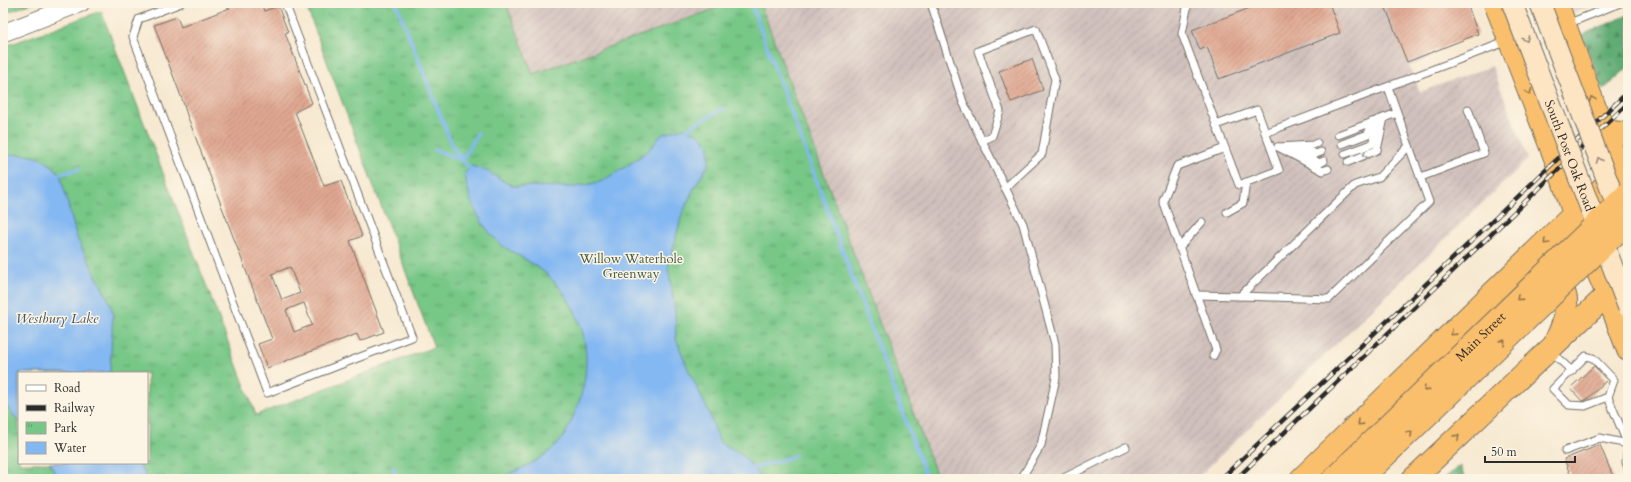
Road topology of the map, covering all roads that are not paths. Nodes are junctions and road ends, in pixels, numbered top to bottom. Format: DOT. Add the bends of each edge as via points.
graph roads {
  1 [pos="81,3"];
  2 [pos="181,3"];
  3 [pos="285,3"];
  4 [pos="931,3"];
  5 [pos="1185,3"];
  6 [pos="1495,3"];
  7 [pos="1512,3"];
  8 [pos="1540,3"];
  9 [pos="1557,3"];
  10 [pos="1620,3"];
  11 [pos="1565,25"];
  12 [pos="3,33"];
  13 [pos="1509,40"];
  14 [pos="1388,87"];
  15 [pos="1468,109"];
  16 [pos="1397,113"];
  17 [pos="1378,120"];
  18 [pos="1216,125"];
  19 [pos="1602,127"];
  20 [pos="1265,133"];
  21 [pos="1628,134"];
  22 [pos="1338,136"];
  23 [pos="982,141"];
  24 [pos="1317,143"];
  25 [pos="1342,144"];
  26 [pos="1299,146"];
  27 [pos="1410,146"];
  28 [pos="1278,147"];
  29 [pos="1288,147"];
  30 [pos="1225,148"];
  31 [pos="1270,148"];
  32 [pos="1321,152"];
  33 [pos="1345,154"];
  34 [pos="1324,161"];
  35 [pos="1348,162"];
  36 [pos="1328,170"];
  37 [pos="1626,175"];
  38 [pos="1421,177"];
  39 [pos="1246,182"];
  40 [pos="1005,188"];
  41 [pos="1628,193"];
  42 [pos="1227,212"];
  43 [pos="1574,214"];
  44 [pos="1202,222"];
  45 [pos="1628,222"];
  46 [pos="1628,236"];
  47 [pos="1179,248"];
  48 [pos="1628,275"];
  49 [pos="1607,294"];
  50 [pos="1196,295"];
  51 [pos="1240,296"];
  52 [pos="1628,307"];
  53 [pos="1478,310"];
  54 [pos="1576,323"];
  55 [pos="1625,342"];
  56 [pos="1551,346"];
  57 [pos="1213,356"];
  58 [pos="1572,371"];
  59 [pos="1608,397"];
  60 [pos="1628,444"];
  61 [pos="1126,447"];
  62 [pos="1565,451"];
  63 [pos="1628,468"];
  64 [pos="1020,479"];
  65 [pos="1062,479"];
  66 [pos="1301,479"];
  67 [pos="1333,479"];
  68 [pos="1362,479"];
  69 [pos="1413,479"];
  1 -- 12 [label="street"];
  2 -- 3 [label="lane" via="139,19 133,37 267,393 412,338"];
  4 -- 23 [label="lane" via="962,102"];
  5 -- 18 [label="lane" via="1187,8 1182,34"];
  6 -- 13 [label="highway"];
  7 -- 52 [label="main road, South Post Oak Road, one-way, bridge"];
  46 -- 8 [label="main road, South Post Oak Road, one-way, bridge"];
  9 -- 11 [label="highway"];
  10 -- 11 [label="lane"];
  19 -- 11 [label="highway, one-way"];
  13 -- 14 [label="lane"];
  13 -- 43 [label="highway, one-way" via="1559,168"];
  14 -- 16 [label="lane"];
  14 -- 20 [label="lane"];
  15 -- 38 [label="lane" via="1484,153"];
  16 -- 17 [label="lane"];
  16 -- 27 [label="lane"];
  17 -- 22 [label="lane"];
  17 -- 25 [label="lane" via="1368,134"];
  17 -- 33 [label="lane" via="1372,144"];
  17 -- 35 [label="lane, one-way" via="1377,150"];
  18 -- 20 [label="lane" via="1257,110"];
  18 -- 30 [label="lane"];
  19 -- 21 [label="highway" via="1612,132"];
  19 -- 37 [label="highway"];
  20 -- 31 [label="lane"];
  23 -- 40 [label="lane"];
  23 -- 40 [label="lane" via="992,136 1000,111 978,51 1036,29 1055,79 1042,154"];
  24 -- 26 [label="lane"];
  26 -- 29 [label="lane"];
  26 -- 32 [label="lane" via="1316,154"];
  27 -- 38 [label="lane"];
  27 -- 51 [label="lane" via="1378,177 1355,185"];
  28 -- 29 [label="lane"];
  28 -- 31 [label="lane"];
  28 -- 36 [label="lane" via="1323,171"];
  29 -- 34 [label="lane" via="1320,163"];
  30 -- 39 [label="lane" via="1239,185"];
  30 -- 47 [label="lane" via="1177,166 1163,201"];
  31 -- 39 [label="lane" via="1278,170"];
  37 -- 43 [label="highway"];
  38 -- 51 [label="lane" via="1429,202 1329,299"];
  39 -- 42 [label="lane" via="1243,203"];
  40 -- 64 [label="lane" via="1023,224 1055,344 1056,378 1041,445"];
  41 -- 67 [label="highway, Main Street, one-way, bridge"];
  43 -- 49 [label="highway"];
  43 -- 53 [label="highway, one-way"];
  44 -- 47 [label="lane"];
  68 -- 45 [label="highway, Main Street, one-way, bridge"];
  47 -- 50 [label="lane"];
  48 -- 49 [label="highway"];
  49 -- 54 [label="highway"];
  49 -- 55 [label="highway"];
  50 -- 51 [label="lane"];
  50 -- 57 [label="lane" via="1216,350"];
  53 -- 56 [label="highway" via="1520,272 1545,271 1561,286 1566,304 1565,321"];
  53 -- 66 [label="highway, one-way"];
  54 -- 55 [label="highway" via="1591,321 1612,327"];
  54 -- 56 [label="highway"];
  56 -- 58 [label="lane"];
  69 -- 56 [label="highway, one-way"];
  58 -- 59 [label="lane" via="1586,356 1593,358 1614,380"];
  58 -- 59 [label="lane" via="1553,389 1570,404 1586,406"];
  59 -- 60 [label="lane"];
  60 -- 62 [label="lane" via="1600,438"];
  60 -- 63 [label="lane"];
  61 -- 65 [label="lane"];
}
